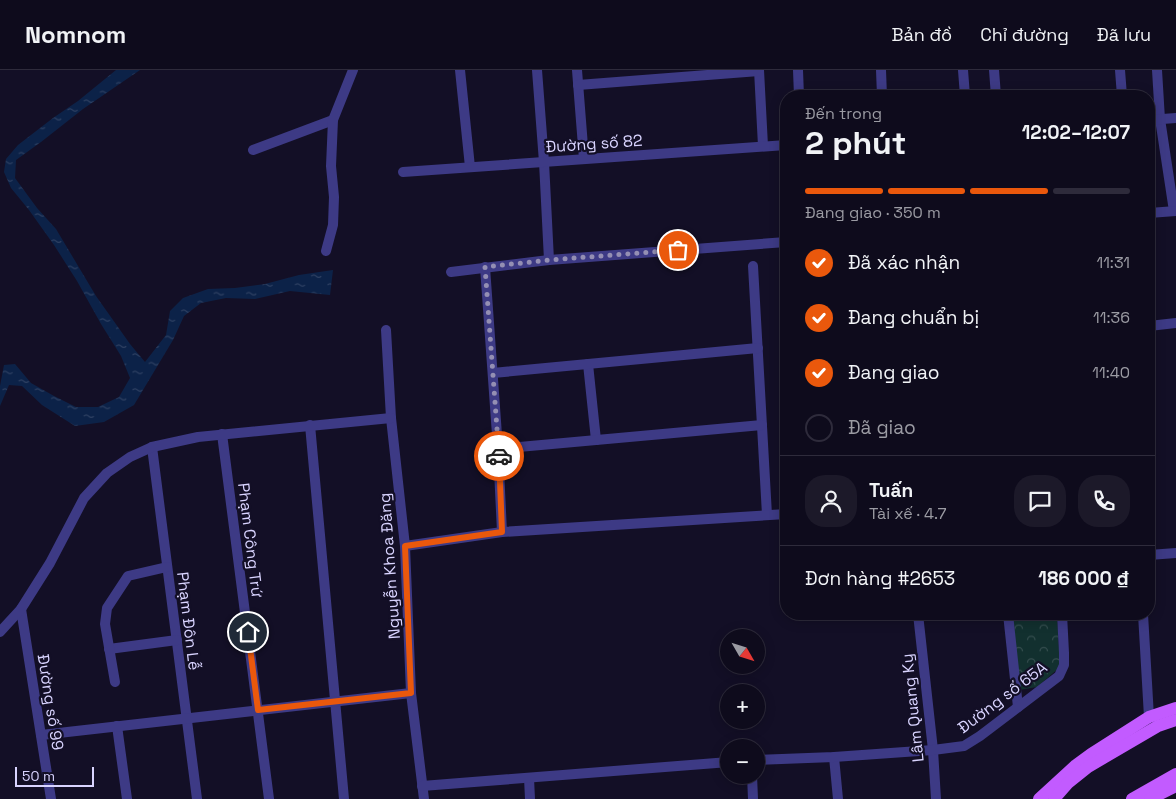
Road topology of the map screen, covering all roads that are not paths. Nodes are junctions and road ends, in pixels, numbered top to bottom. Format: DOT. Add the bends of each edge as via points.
graph roads {
  1 [pos="353,70"];
  2 [pos="460,70"];
  3 [pos="537,70"];
  4 [pos="577,70"];
  5 [pos="759,70"];
  6 [pos="798,70"];
  7 [pos="881,70"];
  8 [pos="963,70"];
  9 [pos="994,70"];
  10 [pos="1120,70"];
  11 [pos="1157,70"];
  12 [pos="578,85"];
  13 [pos="800,90"];
  14 [pos="882,90"];
  15 [pos="965,90"];
  16 [pos="996,90"];
  17 [pos="1122,90"];
  18 [pos="1176,118"];
  19 [pos="1155,119"];
  20 [pos="1160,119"];
  21 [pos="333,120"];
  22 [pos="780,145"];
  23 [pos="763,146"];
  24 [pos="253,150"];
  25 [pos="584,159"];
  26 [pos="544,162"];
  27 [pos="470,167"];
  28 [pos="404,172"];
  29 [pos="1175,211"];
  30 [pos="1155,213"];
  31 [pos="780,242"];
  32 [pos="326,251"];
  33 [pos="549,260"];
  34 [pos="753,266"];
  35 [pos="485,267"];
  36 [pos="450,272"];
  37 [pos="1176,324"];
  38 [pos="1155,326"];
  39 [pos="386,330"];
  40 [pos="758,348"];
  41 [pos="588,364"];
  42 [pos="493,373"];
  43 [pos="391,418"];
  44 [pos="310,425"];
  45 [pos="762,425"];
  46 [pos="222,434"];
  47 [pos="596,440"];
  48 [pos="152,447"];
  49 [pos="498,449"];
  50 [pos="780,514"];
  51 [pos="767,515"];
  52 [pos="502,532"];
  53 [pos="405,546"];
  54 [pos="1176,553"];
  55 [pos="1155,555"];
  56 [pos="167,567"];
  57 [pos="22,609"];
  58 [pos="919,620"];
  59 [pos="1009,620"];
  60 [pos="1062,620"];
  61 [pos="1143,620"];
  62 [pos="0,632"];
  63 [pos="177,640"];
  64 [pos="109,649"];
  65 [pos="115,682"];
  66 [pos="411,693"];
  67 [pos="336,702"];
  68 [pos="1018,707"];
  69 [pos="1176,708"];
  70 [pos="258,710"];
  71 [pos="1149,717"];
  72 [pos="187,718"];
  73 [pos="1176,720"];
  74 [pos="117,726"];
  75 [pos="41,735"];
  76 [pos="932,750"];
  77 [pos="834,757"];
  78 [pos="765,760"];
  79 [pos="720,763"];
  80 [pos="1176,774"];
  81 [pos="529,778"];
  82 [pos="752,784"];
  83 [pos="422,786"];
  84 [pos="1176,786"];
  85 [pos="51,799"];
  86 [pos="127,799"];
  87 [pos="197,799"];
  88 [pos="269,799"];
  89 [pos="344,799"];
  90 [pos="424,799"];
  91 [pos="530,799"];
  92 [pos="753,799"];
  93 [pos="838,799"];
  94 [pos="936,799"];
  95 [pos="1040,799"];
  96 [pos="1054,799"];
  97 [pos="1132,799"];
  98 [pos="1150,799"];
  1 -- 21 [label="street"];
  2 -- 27 [label="street"];
  3 -- 26 [label="street"];
  4 -- 12 [label="street"];
  5 -- 12 [label="street"];
  5 -- 23 [label="street"];
  6 -- 13 [label="street"];
  7 -- 14 [label="street"];
  8 -- 15 [label="street"];
  9 -- 16 [label="street"];
  10 -- 17 [label="street"];
  11 -- 20 [label="street"];
  12 -- 25 [label="street"];
  18 -- 20 [label="street"];
  19 -- 20 [label="street"];
  20 -- 29 [label="street"];
  21 -- 24 [label="street"];
  21 -- 32 [label="street" via="334,216"];
  22 -- 23 [label="street, Đường số 82"];
  23 -- 25 [label="street, Đường số 82"];
  25 -- 26 [label="street, Đường số 82"];
  26 -- 27 [label="street, Đường số 82"];
  26 -- 33 [label="street"];
  27 -- 28 [label="street, Đường số 82"];
  29 -- 30 [label="street"];
  31 -- 33 [label="street"];
  33 -- 35 [label="street"];
  34 -- 40 [label="street"];
  35 -- 36 [label="street"];
  35 -- 42 [label="street"];
  37 -- 38 [label="street"];
  39 -- 43 [label="street, Nguyễn Khoa Đăng"];
  40 -- 41 [label="street"];
  40 -- 45 [label="street"];
  41 -- 42 [label="street"];
  41 -- 47 [label="street"];
  42 -- 49 [label="street"];
  43 -- 44 [label="street"];
  43 -- 53 [label="street, Nguyễn Khoa Đăng"];
  44 -- 46 [label="street"];
  44 -- 67 [label="street"];
  45 -- 47 [label="street"];
  45 -- 51 [label="street"];
  46 -- 48 [label="street"];
  46 -- 70 [label="street, Phạm Công Trứ"];
  47 -- 49 [label="street"];
  48 -- 56 [label="street, Phạm Đôn Lễ"];
  48 -- 57 [label="street" via="130,457 107,474 84,498"];
  49 -- 52 [label="street"];
  50 -- 51 [label="street"];
  51 -- 52 [label="street"];
  52 -- 53 [label="street"];
  53 -- 66 [label="street, Nguyễn Khoa Đăng"];
  54 -- 55 [label="street"];
  56 -- 63 [label="street, Phạm Đôn Lễ"];
  56 -- 64 [label="street" via="128,576 107,608 105,624"];
  57 -- 62 [label="street"];
  57 -- 75 [label="street, Đường số 99"];
  58 -- 76 [label="street, Lâm Quang Ky"];
  59 -- 68 [label="street"];
  60 -- 68 [label="street, Đường số 65A" via="1064,665 1058,676"];
  61 -- 71 [label="street"];
  63 -- 64 [label="street"];
  63 -- 72 [label="street, Phạm Đôn Lễ"];
  64 -- 65 [label="street"];
  66 -- 67 [label="street"];
  66 -- 83 [label="street, Nguyễn Khoa Đăng"];
  67 -- 70 [label="street"];
  67 -- 89 [label="street"];
  68 -- 76 [label="street, Đường số 65A" via="964,746"];
  69 -- 71 [label="main road"];
  70 -- 72 [label="street"];
  70 -- 88 [label="street, Phạm Công Trứ"];
  71 -- 95 [label="main road" via="1076,765"];
  72 -- 74 [label="street"];
  72 -- 87 [label="street, Phạm Đôn Lễ"];
  73 -- 96 [label="main road" via="1158,726 1100,760"];
  74 -- 75 [label="street"];
  74 -- 86 [label="street"];
  75 -- 85 [label="street, Đường số 99"];
  76 -- 77 [label="street, Đường số 65A"];
  76 -- 94 [label="street, Lâm Quang Ky"];
  77 -- 78 [label="street, Đường số 65A"];
  77 -- 93 [label="street"];
  79 -- 81 [label="street"];
  80 -- 97 [label="main road"];
  81 -- 83 [label="street"];
  81 -- 91 [label="street"];
  82 -- 92 [label="street"];
  83 -- 90 [label="street, Nguyễn Khoa Đăng"];
  84 -- 98 [label="main road"];
}
